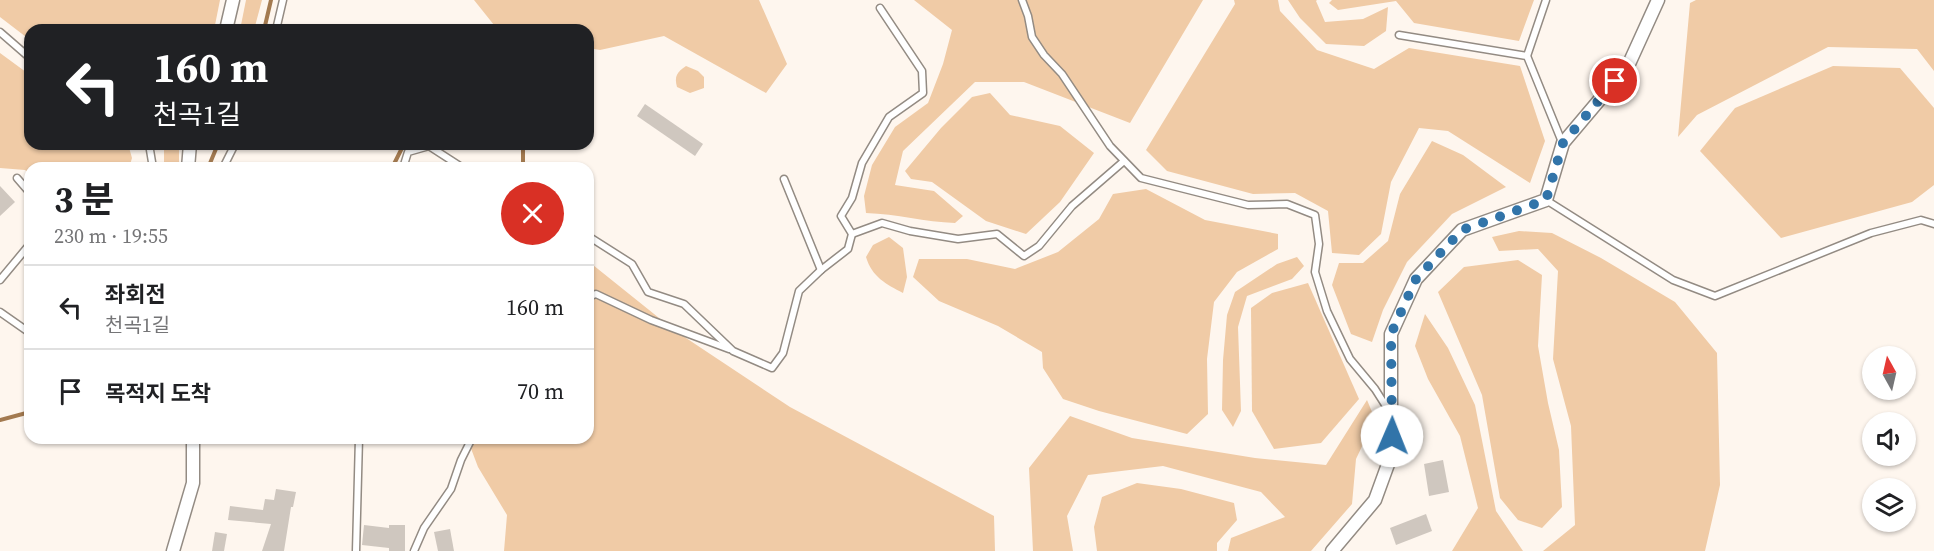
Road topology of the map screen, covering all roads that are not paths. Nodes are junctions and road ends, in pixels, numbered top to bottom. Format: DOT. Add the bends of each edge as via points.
graph roads {
  1 [pos="232,0"];
  2 [pos="283,0"];
  3 [pos="1022,0"];
  4 [pos="1546,0"];
  5 [pos="1658,0"];
  6 [pos="880,8"];
  7 [pos="227,24"];
  8 [pos="277,24"];
  9 [pos="0,32"];
  10 [pos="1399,35"];
  11 [pos="24,53"];
  12 [pos="1527,56"];
  13 [pos="1563,143"];
  14 [pos="415,150"];
  15 [pos="435,150"];
  16 [pos="1124,161"];
  17 [pos="405,162"];
  18 [pos="454,162"];
  19 [pos="17,178"];
  20 [pos="784,179"];
  21 [pos="24,186"];
  22 [pos="1546,200"];
  23 [pos="1934,224"];
  24 [pos="852,234"];
  25 [pos="594,240"];
  26 [pos="24,251"];
  27 [pos="821,270"];
  28 [pos="0,280"];
  29 [pos="594,295"];
  30 [pos="0,312"];
  31 [pos="24,329"];
  32 [pos="733,351"];
  33 [pos="1392,417"];
  34 [pos="193,444"];
  35 [pos="359,444"];
  36 [pos="469,444"];
  37 [pos="173,551"];
  38 [pos="356,551"];
  39 [pos="414,551"];
  40 [pos="1332,551"];
  1 -- 7 [label="street"];
  2 -- 8 [label="lane"];
  3 -- 16 [label="lane" via="1032,37"];
  4 -- 12 [label="lane"];
  5 -- 13 [label="street" via="1628,66"];
  6 -- 24 [label="lane" via="922,71 923,93 889,117 862,163 852,198 841,216"];
  9 -- 11 [label="lane"];
  10 -- 12 [label="lane"];
  12 -- 13 [label="lane"];
  13 -- 22 [label="street"];
  14 -- 17 [label="lane" via="408,152"];
  15 -- 18 [label="lane"];
  16 -- 24 [label="lane" via="1072,206 1039,246 1024,256 997,234 958,238 882,223"];
  16 -- 33 [label="lane" via="1141,178 1171,187 1248,205 1287,204 1316,215 1319,244 1315,272 1327,311 1350,359"];
  19 -- 21 [label="lane"];
  20 -- 27 [label="lane"];
  22 -- 23 [label="lane" via="1673,280 1715,296 1871,233 1922,220"];
  22 -- 33 [label="street" via="1462,230 1416,279 1391,334"];
  24 -- 27 [label="lane" via="849,249"];
  25 -- 32 [label="lane" via="632,264 648,292 684,304"];
  26 -- 28 [label="lane"];
  27 -- 32 [label="lane" via="799,291 783,353 772,368"];
  29 -- 32 [label="lane"];
  30 -- 31 [label="lane"];
  33 -- 40 [label="street" via="1391,456 1375,500"];
  34 -- 37 [label="street" via="193,483"];
  35 -- 38 [label="lane"];
  36 -- 39 [label="lane" via="451,489 424,528"];
}
